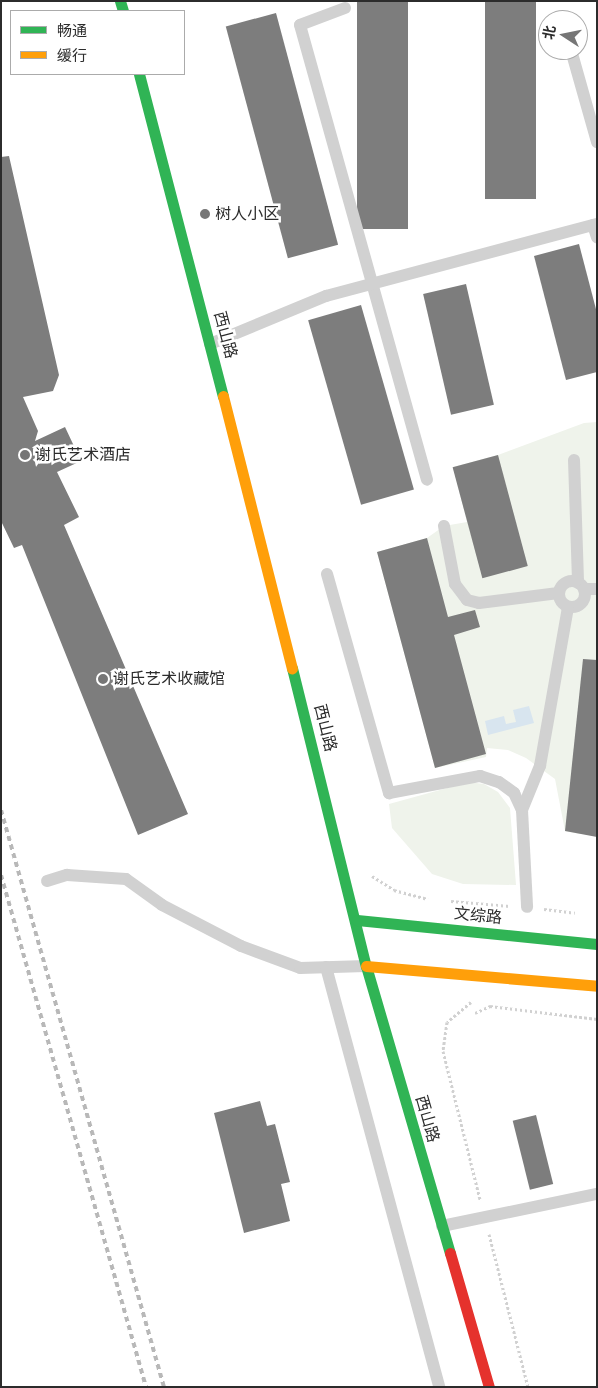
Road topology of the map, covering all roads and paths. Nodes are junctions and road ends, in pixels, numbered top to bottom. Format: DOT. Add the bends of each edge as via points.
graph roads {
  1 [pos="346,8"];
  2 [pos="574,60"];
  3 [pos="140,75"];
  4 [pos="597,142"];
  5 [pos="595,229"];
  6 [pos="372,284"];
  7 [pos="210,344"];
  8 [pos="574,460"];
  9 [pos="427,480"];
  10 [pos="444,526"];
  11 [pos="326,574"];
  12 [pos="586,587"];
  13 [pos="558,594"];
  14 [pos="568,606"];
  15 [pos="522,810"];
  16 [pos="365,872"];
  17 [pos="47,881"];
  18 [pos="438,900"];
  19 [pos="448,900"];
  20 [pos="526,907"];
  21 [pos="579,914"];
  22 [pos="357,920"];
  23 [pos="597,944"];
  24 [pos="366,966"];
  25 [pos="326,967"];
  26 [pos="597,986"];
  27 [pos="478,998"];
  28 [pos="475,1013"];
  29 [pos="597,1019"];
  30 [pos="597,1194"];
  31 [pos="485,1217"];
  32 [pos="442,1226"];
  33 [pos="439,1387"];
  34 [pos="489,1387"];
  35 [pos="528,1387"];
  1 -- 6 [label="lane" via="300,25"];
  2 -- 4 [label="lane"];
  3 -- 7 [label="main road, 西山路"];
  5 -- 6 [label="lane"];
  6 -- 7 [label="lane" via="326,296"];
  6 -- 9 [label="lane"];
  7 -- 22 [label="main road, 西山路"];
  8 -- 12 [label="lane"];
  10 -- 13 [label="lane" via="455,584 467,600 479,603"];
  11 -- 15 [label="lane" via="389,792 480,776 499,782 514,793"];
  12 -- 13 [label="lane" via="565,583"];
  12 -- 14 [label="lane" via="583,601 576,606"];
  13 -- 14 [label="lane" via="561,602"];
  14 -- 15 [label="lane" via="540,766"];
  15 -- 20 [label="lane"];
  16 -- 18 [label="path" via="394,890"];
  17 -- 25 [label="lane" via="67,875 126,879 162,905 241,946 300,968"];
  19 -- 20 [label="path"];
  20 -- 21 [label="path"];
  22 -- 23 [label="main road, 文综路"];
  22 -- 24 [label="main road, 西山路"];
  24 -- 25 [label="lane"];
  24 -- 26 [label="main road"];
  24 -- 32 [label="main road, 西山路"];
  25 -- 33 [label="lane"];
  27 -- 31 [label="path" via="447,1022 443,1052"];
  28 -- 29 [label="path" via="490,1006"];
  30 -- 31 [label="lane"];
  31 -- 32 [label="lane"];
  31 -- 35 [label="path"];
  32 -- 34 [label="main road, 西山路"];
}
